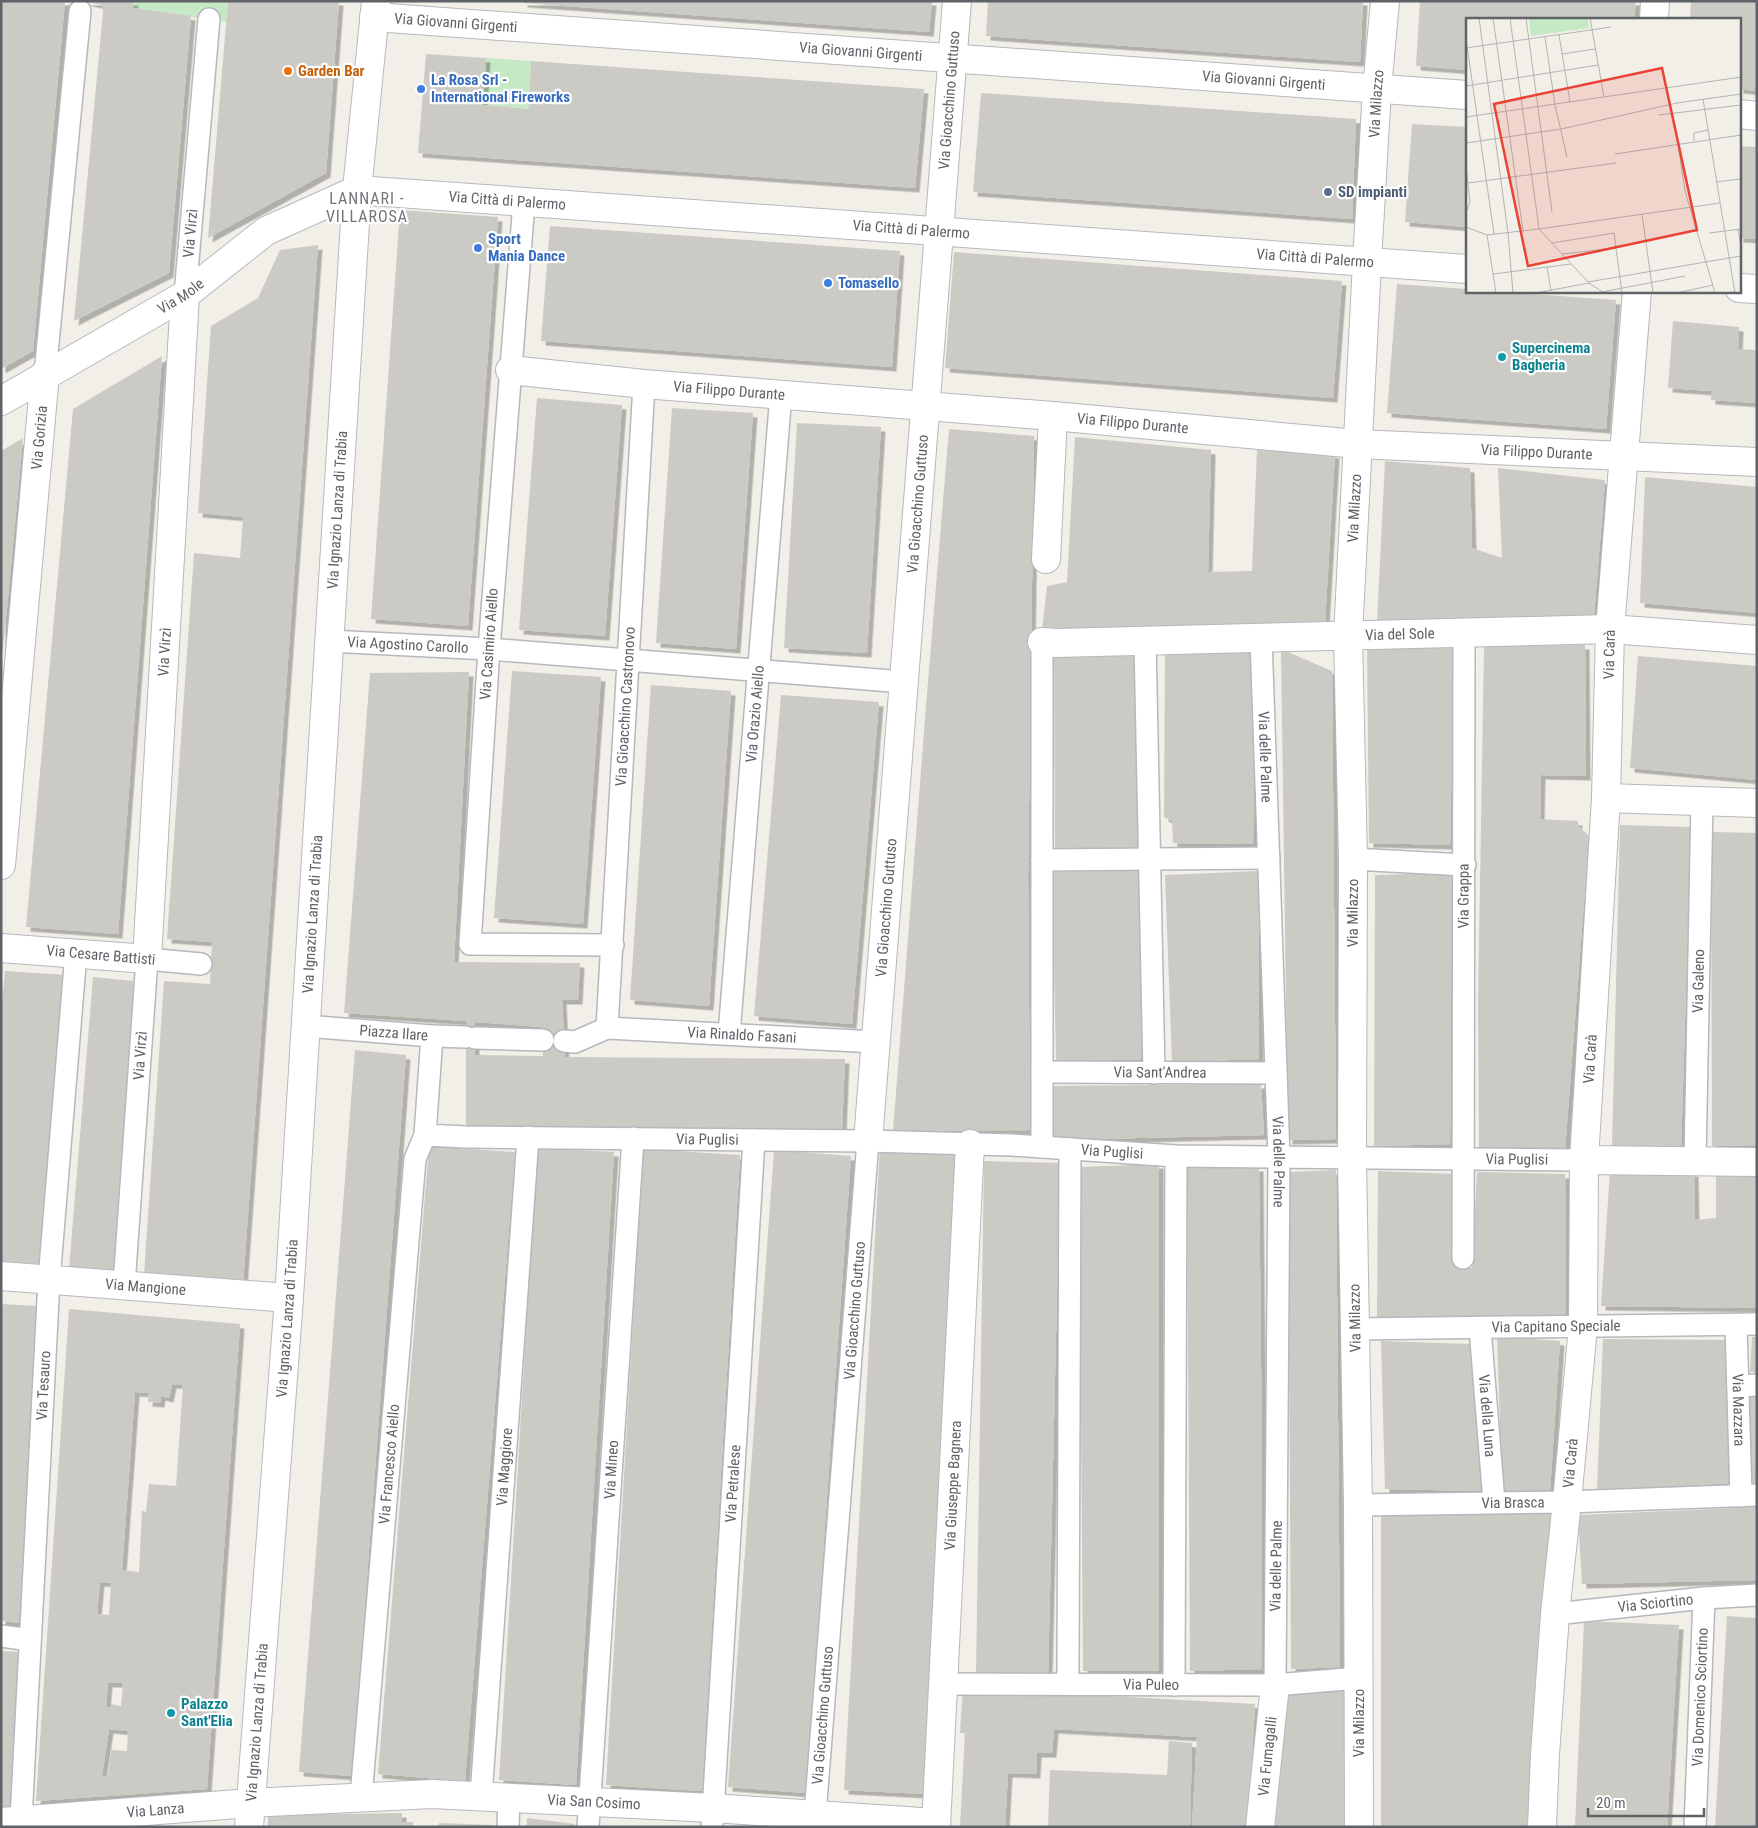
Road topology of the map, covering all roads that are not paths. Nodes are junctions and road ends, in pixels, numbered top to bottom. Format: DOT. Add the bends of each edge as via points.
graph roads {
  1 [pos="957,1"];
  2 [pos="1385,1"];
  3 [pos="1655,1"];
  4 [pos="375,9"];
  5 [pos="80,11"];
  6 [pos="1654,18"];
  7 [pos="209,19"];
  8 [pos="953,58"];
  9 [pos="1377,89"];
  10 [pos="1466,95"];
  11 [pos="1740,114"];
  12 [pos="1757,116"];
  13 [pos="357,190"];
  14 [pos="524,202"];
  15 [pos="940,232"];
  16 [pos="1367,262"];
  17 [pos="1466,269"];
  18 [pos="1740,288"];
  19 [pos="1757,290"];
  20 [pos="1637,292"];
  21 [pos="185,295"];
  22 [pos="510,370"];
  23 [pos="45,374"];
  24 [pos="644,384"];
  25 [pos="781,394"];
  26 [pos="1,400"];
  27 [pos="926,406"];
  28 [pos="1053,416"];
  29 [pos="1357,444"];
  30 [pos="1623,456"];
  31 [pos="1757,462"];
  32 [pos="1046,559"];
  33 [pos="1610,629"];
  34 [pos="1464,633"];
  35 [pos="1348,636"];
  36 [pos="1261,638"];
  37 [pos="1757,640"];
  38 [pos="329,641"];
  39 [pos="1145,641"];
  40 [pos="1042,642"];
  41 [pos="489,649"];
  42 [pos="628,660"];
  43 [pos="10,670"];
  44 [pos="759,671"];
  45 [pos="904,682"];
  46 [pos="1606,798"];
  47 [pos="1702,801"];
  48 [pos="1757,803"];
  49 [pos="1150,858"];
  50 [pos="1269,858"];
  51 [pos="1353,859"];
  52 [pos="1042,860"];
  53 [pos="1,865"];
  54 [pos="1465,865"];
  55 [pos="613,945"];
  56 [pos="1,948"];
  57 [pos="76,953"];
  58 [pos="147,959"];
  59 [pos="201,964"];
  60 [pos="305,1026"];
  61 [pos="608,1028"];
  62 [pos="729,1034"];
  63 [pos="432,1036"];
  64 [pos="543,1040"];
  65 [pos="564,1041"];
  66 [pos="876,1042"];
  67 [pos="1042,1072"];
  68 [pos="1154,1072"];
  69 [pos="1276,1073"];
  70 [pos="425,1135"];
  71 [pos="528,1137"];
  72 [pos="633,1138"];
  73 [pos="754,1140"];
  74 [pos="868,1140"];
  75 [pos="970,1144"];
  76 [pos="1042,1147"];
  77 [pos="1070,1149"];
  78 [pos="1176,1156"];
  79 [pos="1279,1158"];
  80 [pos="1352,1158"];
  81 [pos="1465,1159"];
  82 [pos="1584,1160"];
  83 [pos="1695,1161"];
  84 [pos="1757,1162"];
  85 [pos="1464,1258"];
  86 [pos="1,1276"];
  87 [pos="49,1280"];
  88 [pos="124,1284"];
  89 [pos="289,1298"];
  90 [pos="1746,1325"];
  91 [pos="1584,1326"];
  92 [pos="1480,1328"];
  93 [pos="1356,1329"];
  94 [pos="1747,1385"];
  95 [pos="1749,1496"];
  96 [pos="1494,1502"];
  97 [pos="1567,1502"];
  98 [pos="1358,1505"];
  99 [pos="1757,1595"];
  100 [pos="1704,1598"];
  101 [pos="1555,1614"];
  102 [pos="1,1636"];
  103 [pos="30,1640"];
  104 [pos="1358,1678"];
  105 [pos="943,1684"];
  106 [pos="1066,1684"];
  107 [pos="1275,1684"];
  108 [pos="1174,1685"];
  109 [pos="481,1796"];
  110 [pos="361,1797"];
  111 [pos="509,1798"];
  112 [pos="589,1814"];
  113 [pos="250,1815"];
  114 [pos="712,1817"];
  115 [pos="815,1820"];
  116 [pos="11,1821"];
  117 [pos="936,1825"];
  118 [pos="508,1827"];
  119 [pos="1260,1827"];
  120 [pos="1360,1827"];
  121 [pos="1542,1827"];
  122 [pos="1695,1827"];
  1 -- 8 [label="street, Via Gioacchino Guttuso"];
  2 -- 9 [label="street, Via Milazzo"];
  3 -- 6 [label="street"];
  4 -- 8 [label="street, Via Giovanni Girgenti"];
  4 -- 13 [label="street, Via Ignazio Lanza di Trabia"];
  5 -- 23 [label="lane, Via Gorizia"];
  7 -- 21 [label="lane, Via Virzì"];
  8 -- 9 [label="street, Via Giovanni Girgenti"];
  8 -- 15 [label="street, Via Gioacchino Guttuso"];
  9 -- 10 [label="street, Via Giovanni Girgenti"];
  9 -- 16 [label="street, Via Milazzo"];
  11 -- 12 [label="street"];
  13 -- 14 [label="street, Via Città di Palermo"];
  13 -- 21 [label="street, Via Mole" via="266,231"];
  13 -- 38 [label="street, Via Ignazio Lanza di Trabia"];
  14 -- 15 [label="street, Via Città di Palermo"];
  14 -- 22 [label="lane, Via Casimiro Aiello"];
  15 -- 16 [label="street, Via Città di Palermo"];
  15 -- 27 [label="street, Via Gioacchino Guttuso"];
  16 -- 17 [label="street, Via Città di Palermo"];
  16 -- 29 [label="street, Via Milazzo"];
  18 -- 19 [label="street"];
  20 -- 30 [label="street, Via Carà"];
  21 -- 23 [label="street, Via Mole"];
  21 -- 58 [label="street, Via Virzì"];
  22 -- 24 [label="street, Via Filippo Durante"];
  22 -- 41 [label="lane, Via Casimiro Aiello"];
  23 -- 26 [label="street, Via Mole"];
  23 -- 43 [label="street, Via Gorizia"];
  24 -- 25 [label="street, Via Filippo Durante"];
  24 -- 42 [label="lane, Via Gioacchino Castronovo"];
  25 -- 27 [label="street, Via Filippo Durante"];
  25 -- 44 [label="lane, Via Orazio Aiello"];
  27 -- 28 [label="street, Via Filippo Durante"];
  27 -- 45 [label="street, Via Gioacchino Guttuso"];
  28 -- 29 [label="street, Via Filippo Durante"];
  28 -- 32 [label="street"];
  29 -- 30 [label="street, Via Filippo Durante"];
  29 -- 35 [label="street, Via Milazzo"];
  30 -- 31 [label="street, Via Filippo Durante"];
  30 -- 33 [label="street, Via Carà"];
  33 -- 34 [label="street, Via del Sole"];
  33 -- 37 [label="street, Via del Sole"];
  33 -- 46 [label="street, Via Carà"];
  34 -- 35 [label="street, Via del Sole"];
  34 -- 54 [label="lane, Via Grappa"];
  35 -- 36 [label="street, Via del Sole"];
  35 -- 51 [label="street, Via Milazzo"];
  36 -- 39 [label="street, Via del Sole"];
  36 -- 50 [label="lane, Via delle Palme"];
  38 -- 41 [label="lane, Via Agostino Carollo"];
  38 -- 60 [label="street, Via Ignazio Lanza di Trabia"];
  39 -- 40 [label="street, Via del Sole"];
  39 -- 49 [label="lane"];
  40 -- 52 [label="lane"];
  41 -- 42 [label="lane, Via Agostino Carollo"];
  41 -- 55 [label="lane, Via Casimiro Aiello" via="470,944"];
  42 -- 44 [label="lane, Via Agostino Carollo"];
  42 -- 55 [label="lane, Via Gioacchino Castronovo"];
  43 -- 53 [label="street, Via Gorizia"];
  44 -- 45 [label="lane, Via Agostino Carollo"];
  44 -- 62 [label="lane, Via Orazio Aiello"];
  45 -- 66 [label="street, Via Gioacchino Guttuso"];
  46 -- 47 [label="street"];
  46 -- 82 [label="street, Via Carà"];
  47 -- 48 [label="street"];
  47 -- 83 [label="lane, Via Galeno"];
  49 -- 50 [label="lane"];
  49 -- 52 [label="lane"];
  49 -- 68 [label="lane"];
  50 -- 69 [label="lane, Via delle Palme"];
  51 -- 54 [label="lane"];
  51 -- 80 [label="street, Via Milazzo"];
  52 -- 67 [label="lane"];
  54 -- 81 [label="lane, Via Grappa"];
  55 -- 61 [label="lane, Via Gioacchino Castronovo"];
  56 -- 57 [label="street, Via Cesare Battisti"];
  57 -- 58 [label="street, Via Cesare Battisti"];
  57 -- 87 [label="lane, Via Tesauro"];
  58 -- 59 [label="lane, Via Cesare Battisti"];
  58 -- 88 [label="lane, Via Virzì"];
  60 -- 63 [label="lane, Piazza Ilare"];
  60 -- 89 [label="street, Via Ignazio Lanza di Trabia"];
  61 -- 62 [label="lane, Via Rinaldo Fasani"];
  61 -- 65 [label="lane" via="575,1042"];
  62 -- 66 [label="lane, Via Rinaldo Fasani"];
  63 -- 64 [label="lane"];
  63 -- 70 [label="lane, Piazza Ilare"];
  66 -- 74 [label="street, Via Gioacchino Guttuso"];
  67 -- 68 [label="lane, Via Sant'Andrea"];
  67 -- 76 [label="lane"];
  68 -- 69 [label="lane, Via Sant'Andrea"];
  69 -- 79 [label="lane, Via delle Palme"];
  70 -- 71 [label="lane, Via Puglisi"];
  70 -- 110 [label="lane, Via Francesco Aiello" via="415,1159"];
  71 -- 72 [label="lane, Via Puglisi"];
  71 -- 109 [label="lane, Via Maggiore"];
  72 -- 73 [label="lane, Via Puglisi"];
  72 -- 112 [label="lane, Via Mineo"];
  73 -- 74 [label="lane, Via Puglisi"];
  73 -- 114 [label="lane, Via Petralese"];
  74 -- 75 [label="lane, Via Puglisi"];
  74 -- 115 [label="lane, Via Gioacchino Guttuso"];
  75 -- 76 [label="lane, Via Puglisi"];
  75 -- 105 [label="street, Via Giuseppe Bagnera"];
  76 -- 77 [label="lane, Via Puglisi"];
  77 -- 78 [label="lane, Via Puglisi"];
  77 -- 106 [label="lane"];
  78 -- 79 [label="lane, Via Puglisi"];
  78 -- 108 [label="lane"];
  79 -- 80 [label="lane, Via Puglisi"];
  79 -- 107 [label="lane, Via delle Palme"];
  80 -- 81 [label="lane, Via Puglisi"];
  80 -- 93 [label="street, Via Milazzo"];
  81 -- 82 [label="lane, Via Puglisi"];
  81 -- 85 [label="lane, Via Grappa"];
  82 -- 83 [label="street, Via Puglisi"];
  82 -- 91 [label="street, Via Carà"];
  83 -- 84 [label="street, Via Puglisi"];
  86 -- 87 [label="street, Via Mangione"];
  87 -- 88 [label="street, Via Mangione"];
  87 -- 103 [label="lane, Via Tesauro"];
  88 -- 89 [label="street, Via Mangione"];
  89 -- 113 [label="street, Via Ignazio Lanza di Trabia"];
  90 -- 91 [label="lane, Via Capitano Speciale"];
  90 -- 94 [label="lane, Via Mazzara"];
  91 -- 92 [label="lane, Via Capitano Speciale"];
  91 -- 97 [label="street, Via Carà"];
  92 -- 93 [label="lane, Via Capitano Speciale"];
  92 -- 96 [label="lane, Via della Luna"];
  93 -- 98 [label="street, Via Milazzo"];
  94 -- 95 [label="lane, Via Mazzara"];
  95 -- 97 [label="lane, Via Brasca"];
  96 -- 97 [label="lane, Via Brasca"];
  96 -- 98 [label="lane, Via Brasca"];
  97 -- 101 [label="street, Via Carà"];
  98 -- 104 [label="street, Via Milazzo"];
  99 -- 100 [label="lane, Via Sciortino"];
  100 -- 101 [label="lane, Via Sciortino"];
  100 -- 122 [label="lane, Via Domenico Sciortino"];
  101 -- 121 [label="street, Via Carà"];
  102 -- 103 [label="lane"];
  103 -- 116 [label="lane, Via Tesauro"];
  104 -- 107 [label="lane, Via Puleo"];
  104 -- 120 [label="street, Via Milazzo"];
  105 -- 106 [label="lane, Via Puleo"];
  105 -- 117 [label="street, Via Giuseppe Bagnera"];
  106 -- 108 [label="lane, Via Puleo"];
  107 -- 108 [label="lane, Via Puleo"];
  107 -- 119 [label="street, Via Fumagalli"];
  109 -- 110 [label="street, Via San Cosimo"];
  109 -- 111 [label="street, Via San Cosimo"];
  110 -- 113 [label="street, Via San Cosimo"];
  111 -- 112 [label="street, Via San Cosimo"];
  111 -- 118 [label="lane"];
  112 -- 114 [label="street, Via San Cosimo"];
  113 -- 116 [label="street, Via Lanza"];
  114 -- 115 [label="street, Via San Cosimo"];
  115 -- 117 [label="street, Via San Cosimo"];
}
